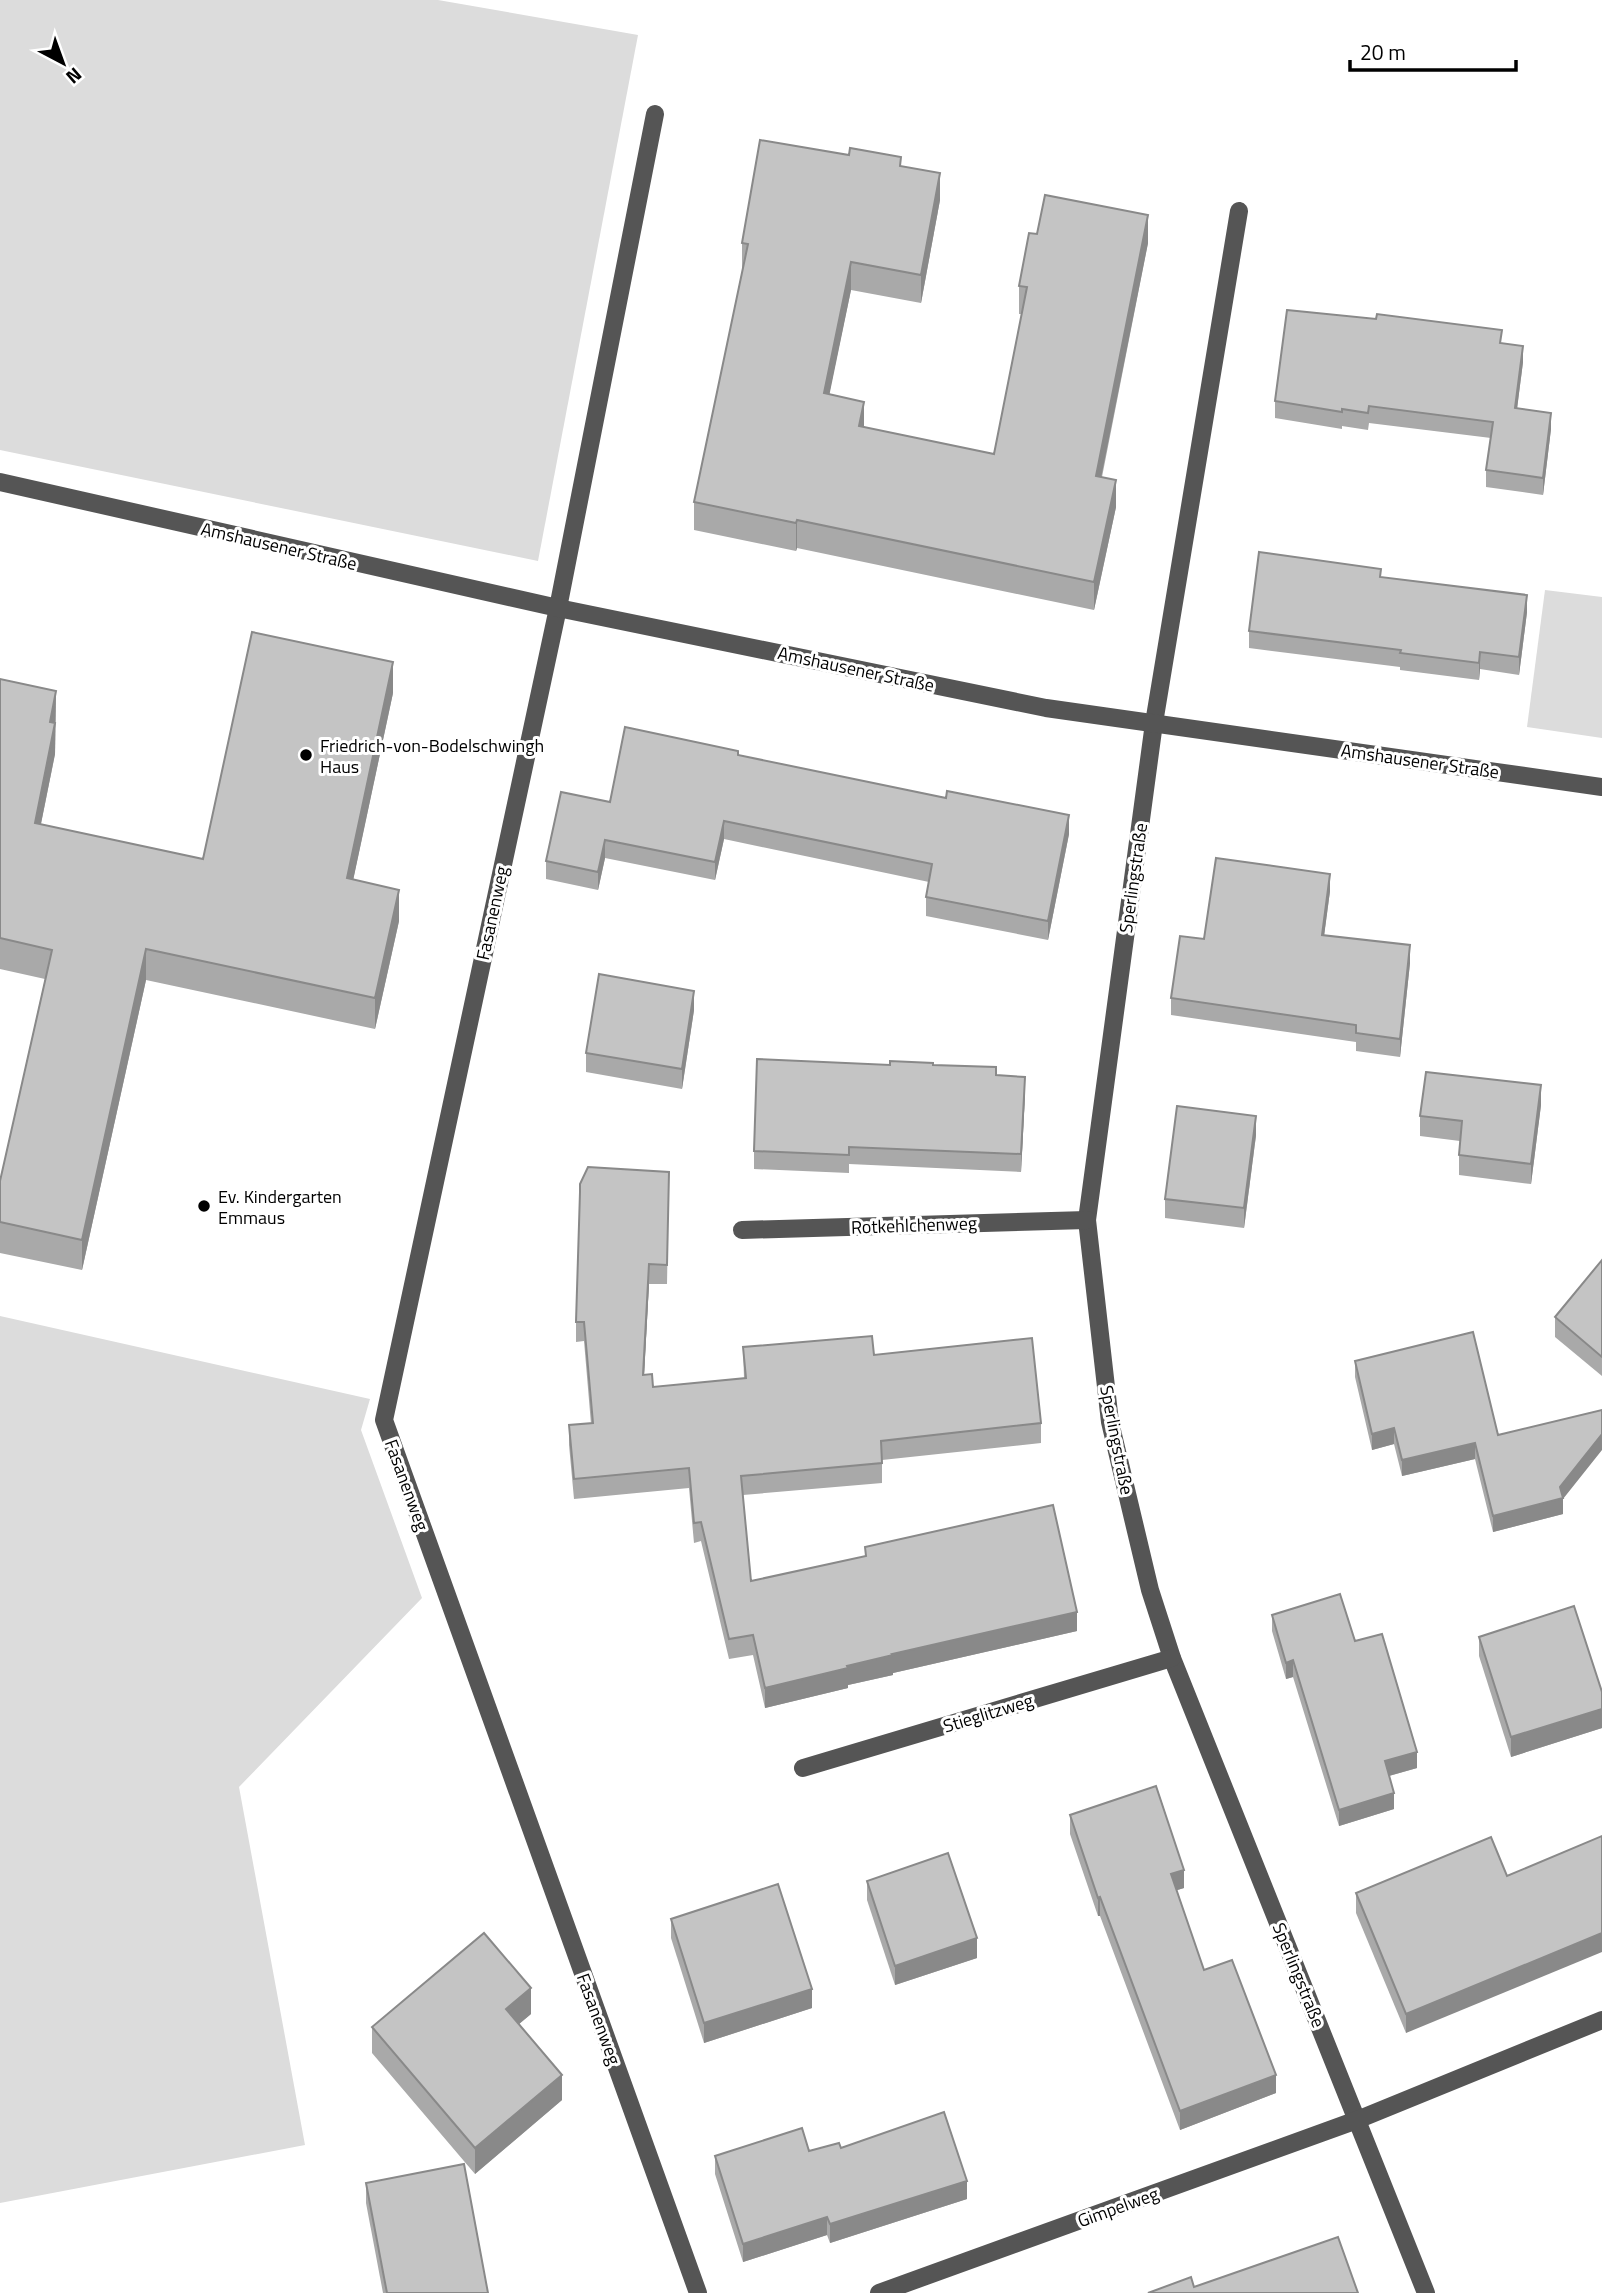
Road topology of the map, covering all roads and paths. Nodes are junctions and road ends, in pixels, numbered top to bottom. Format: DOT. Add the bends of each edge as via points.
graph roads {
  1 [pos="656,114"];
  2 [pos="1239,211"];
  3 [pos="0,482"];
  4 [pos="558,608"];
  5 [pos="1154,723"];
  6 [pos="1602,787"];
  7 [pos="1087,1220"];
  8 [pos="742,1230"];
  9 [pos="1172,1658"];
  10 [pos="803,1768"];
  11 [pos="1602,2020"];
  12 [pos="1357,2120"];
  13 [pos="698,2293"];
  14 [pos="879,2293"];
  15 [pos="1426,2293"];
  1 -- 4 [label="street"];
  2 -- 5 [label="street"];
  3 -- 4 [label="street, Amshausener Straße"];
  4 -- 5 [label="street, Amshausener Straße" via="1046,708"];
  4 -- 13 [label="street, Fasanenweg" via="384,1420"];
  5 -- 6 [label="street, Amshausener Straße"];
  5 -- 7 [label="street, Sperlingstraße"];
  7 -- 8 [label="street, Rotkehlchenweg"];
  7 -- 9 [label="street, Sperlingstraße" via="1110,1422 1150,1590"];
  9 -- 10 [label="street, Stieglitzweg"];
  9 -- 12 [label="street, Sperlingstraße"];
  11 -- 12 [label="street"];
  12 -- 14 [label="street, Gimpelweg"];
  12 -- 15 [label="street, Sperlingstraße"];
}
